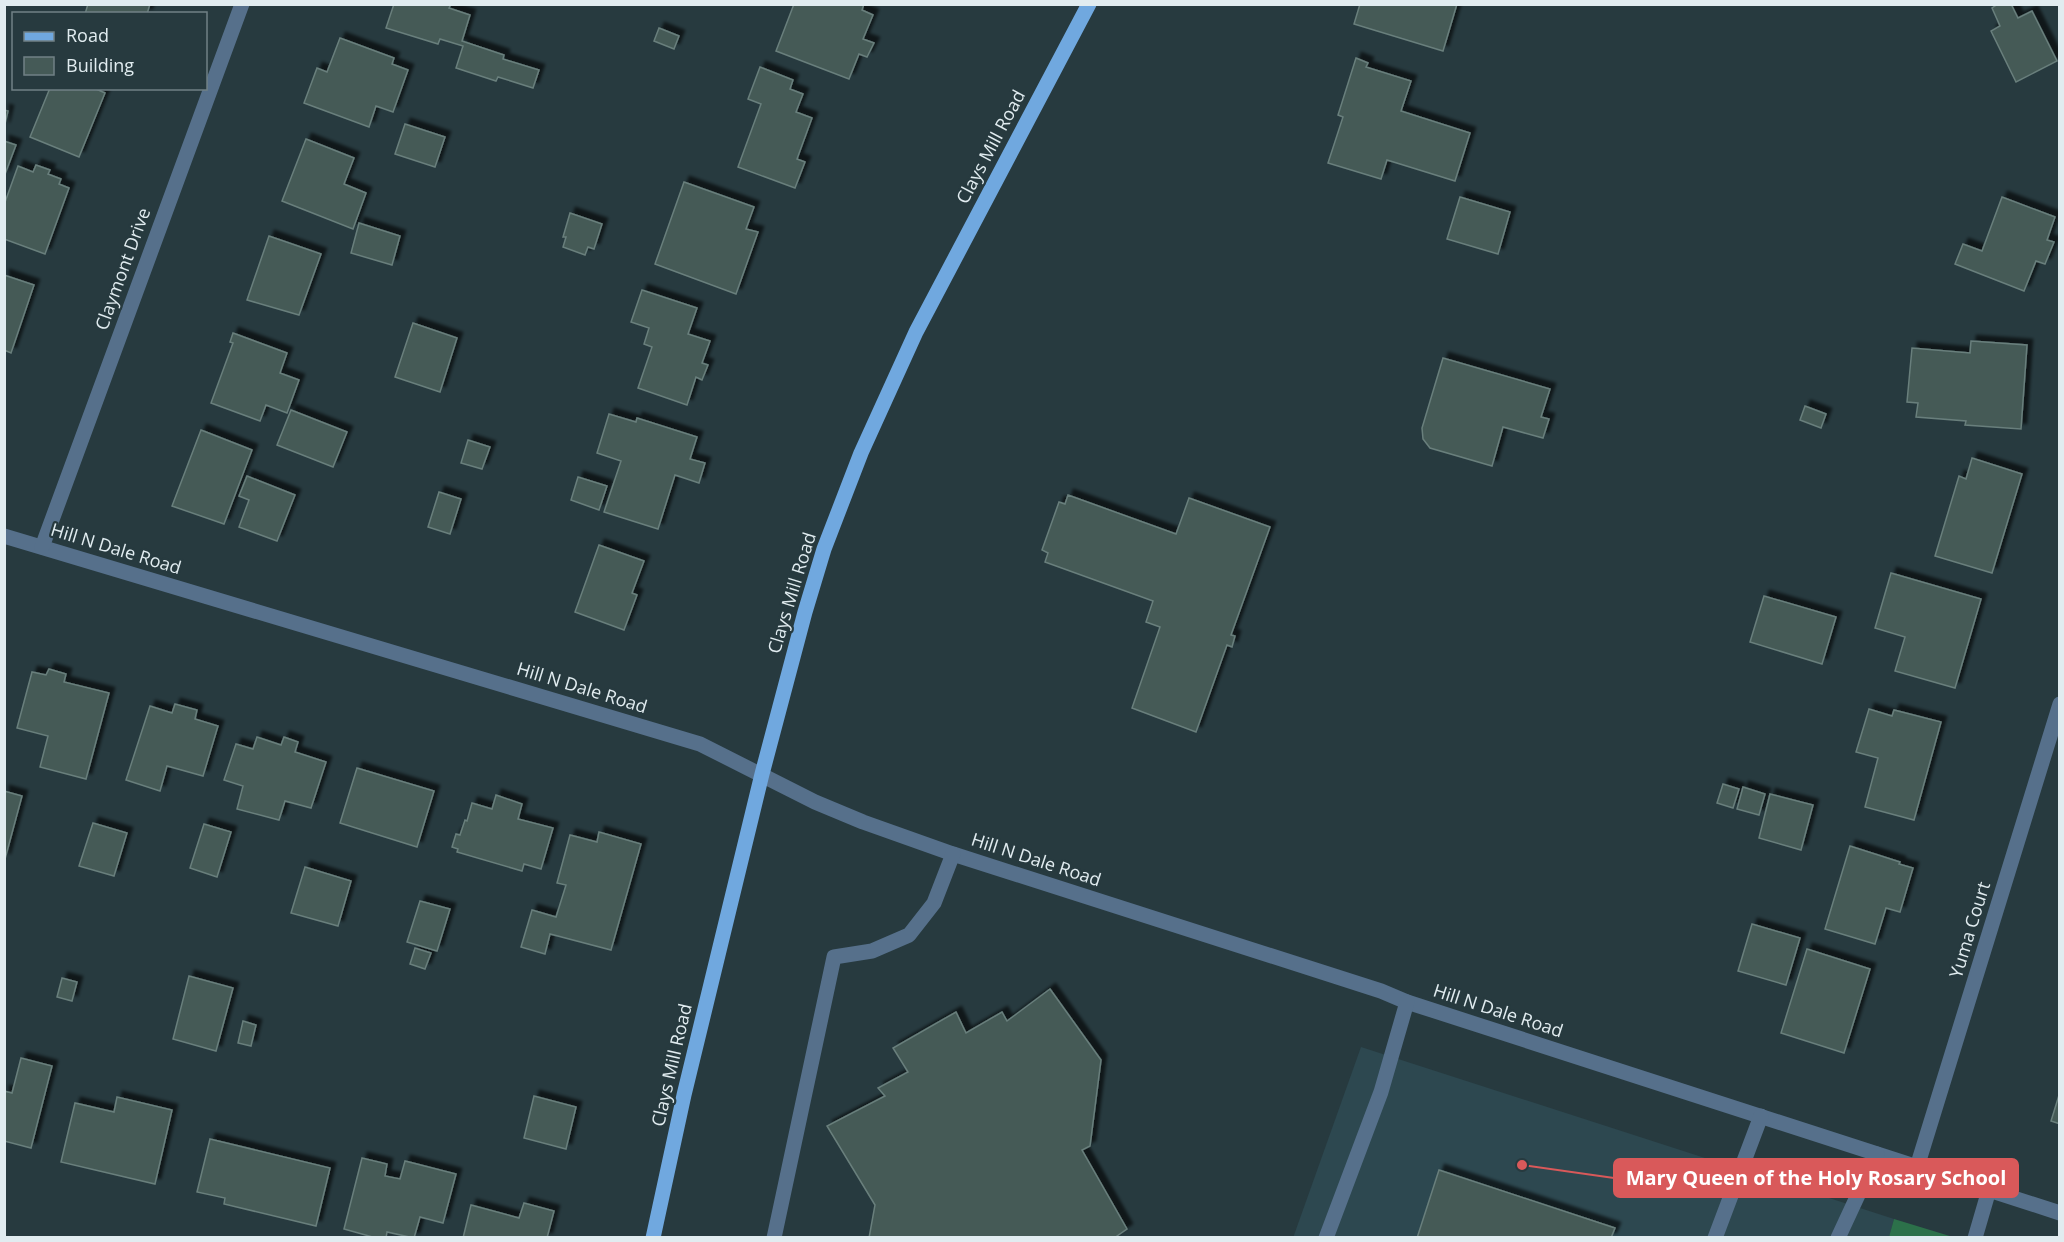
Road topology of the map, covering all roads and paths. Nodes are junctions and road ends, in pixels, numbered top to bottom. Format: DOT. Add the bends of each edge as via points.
graph roads {
  1 [pos="242,4"];
  2 [pos="1089,4"];
  3 [pos="4,536"];
  4 [pos="42,548"];
  5 [pos="2060,704"];
  6 [pos="762,774"];
  7 [pos="953,854"];
  8 [pos="1407,1002"];
  9 [pos="1761,1116"];
  10 [pos="1876,1154"];
  11 [pos="1917,1167"];
  12 [pos="1989,1190"];
  13 [pos="2060,1213"];
  14 [pos="653,1238"];
  15 [pos="774,1238"];
  16 [pos="1326,1238"];
  17 [pos="1715,1238"];
  18 [pos="1838,1238"];
  19 [pos="1976,1238"];
  1 -- 4 [label="street, Claymont Drive"];
  2 -- 6 [label="main road, Clays Mill Road" via="916,332 861,453 824,549"];
  3 -- 4 [label="street, Hill N Dale Road"];
  4 -- 6 [label="street, Hill N Dale Road" via="700,744"];
  5 -- 11 [label="street, Yuma Court"];
  6 -- 7 [label="street, Hill N Dale Road" via="815,802"];
  6 -- 14 [label="main road, Clays Mill Road"];
  7 -- 8 [label="street, Hill N Dale Road"];
  7 -- 15 [label="street" via="934,903 909,935 872,951 834,957"];
  8 -- 9 [label="street, Hill N Dale Road"];
  8 -- 16 [label="street" via="1381,1092"];
  9 -- 10 [label="street, Hill N Dale Road"];
  9 -- 17 [label="street"];
  10 -- 11 [label="street, Hill N Dale Road"];
  10 -- 18 [label="street"];
  11 -- 12 [label="street, Hill N Dale Road"];
  12 -- 13 [label="street, Hill N Dale Road"];
  12 -- 19 [label="street"];
}
